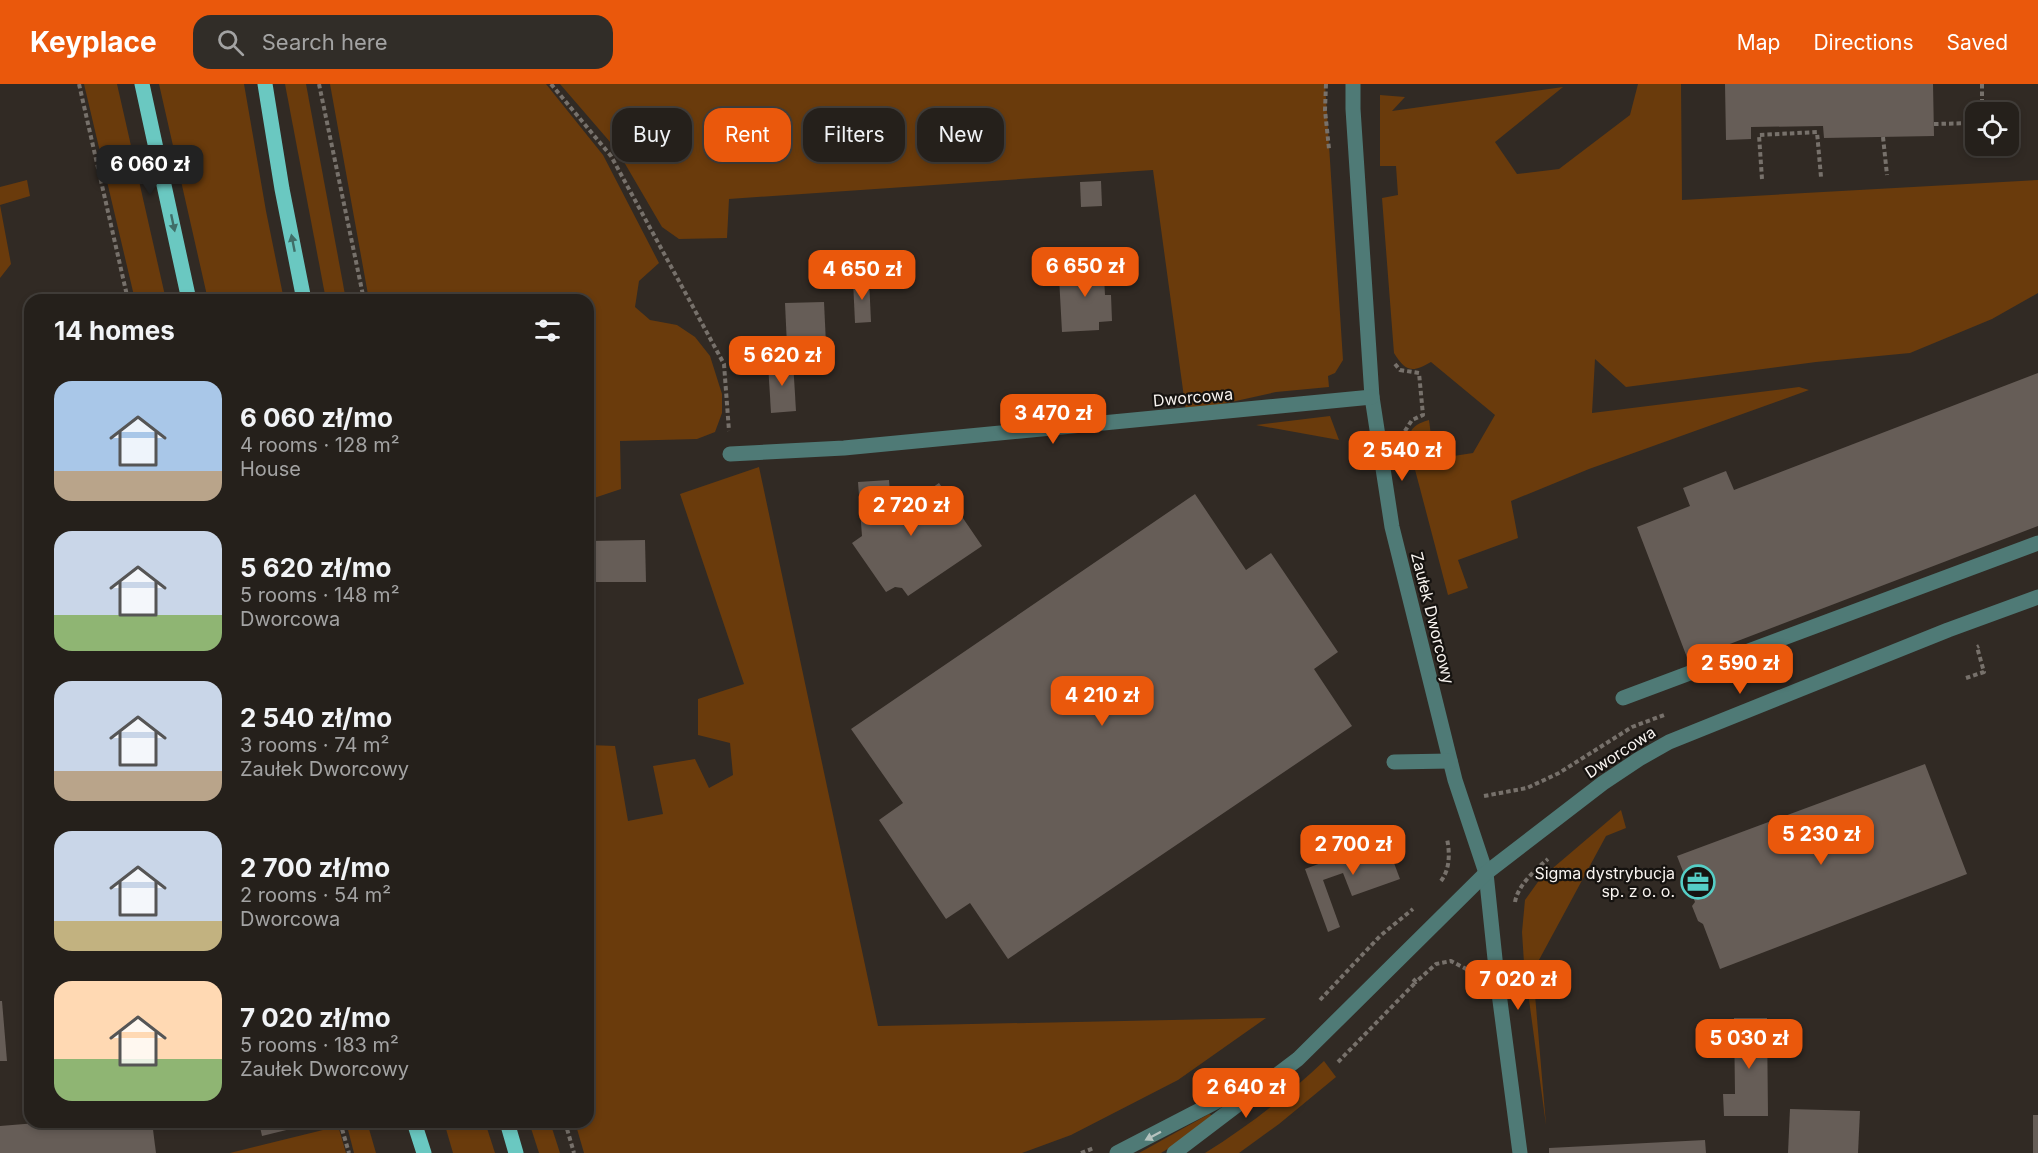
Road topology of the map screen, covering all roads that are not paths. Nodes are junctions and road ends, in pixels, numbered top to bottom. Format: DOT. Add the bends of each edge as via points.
graph roads {
  1 [pos="142,84"];
  2 [pos="264,84"];
  3 [pos="1353,84"];
  4 [pos="188,294"];
  5 [pos="303,294"];
  6 [pos="1372,397"];
  7 [pos="730,454"];
  8 [pos="2038,543"];
  9 [pos="2038,597"];
  10 [pos="1623,698"];
  11 [pos="1450,761"];
  12 [pos="1394,762"];
  13 [pos="1486,873"];
  14 [pos="1298,1059"];
  15 [pos="416,1128"];
  16 [pos="509,1128"];
  17 [pos="422,1150"];
  18 [pos="516,1153"];
  19 [pos="1117,1153"];
  20 [pos="1174,1153"];
  21 [pos="1520,1153"];
  1 -- 4 [label="main road, one-way"];
  5 -- 2 [label="main road, one-way"];
  3 -- 6 [label="street, Zaułek Dworcowy"];
  6 -- 7 [label="street, Dworcowa" via="844,448"];
  6 -- 11 [label="street, Zaułek Dworcowy" via="1392,527"];
  8 -- 10 [label="street"];
  9 -- 13 [label="street, Dworcowa" via="1669,742 1603,783"];
  11 -- 12 [label="street"];
  11 -- 13 [label="street, Zaułek Dworcowy"];
  13 -- 14 [label="street, Dworcowa"];
  13 -- 21 [label="street, Zaułek Dworcowy"];
  14 -- 19 [label="street, Dworcowa, one-way"];
  14 -- 20 [label="street, Dworcowa"];
  15 -- 17 [label="main road"];
  16 -- 18 [label="main road"];
}
